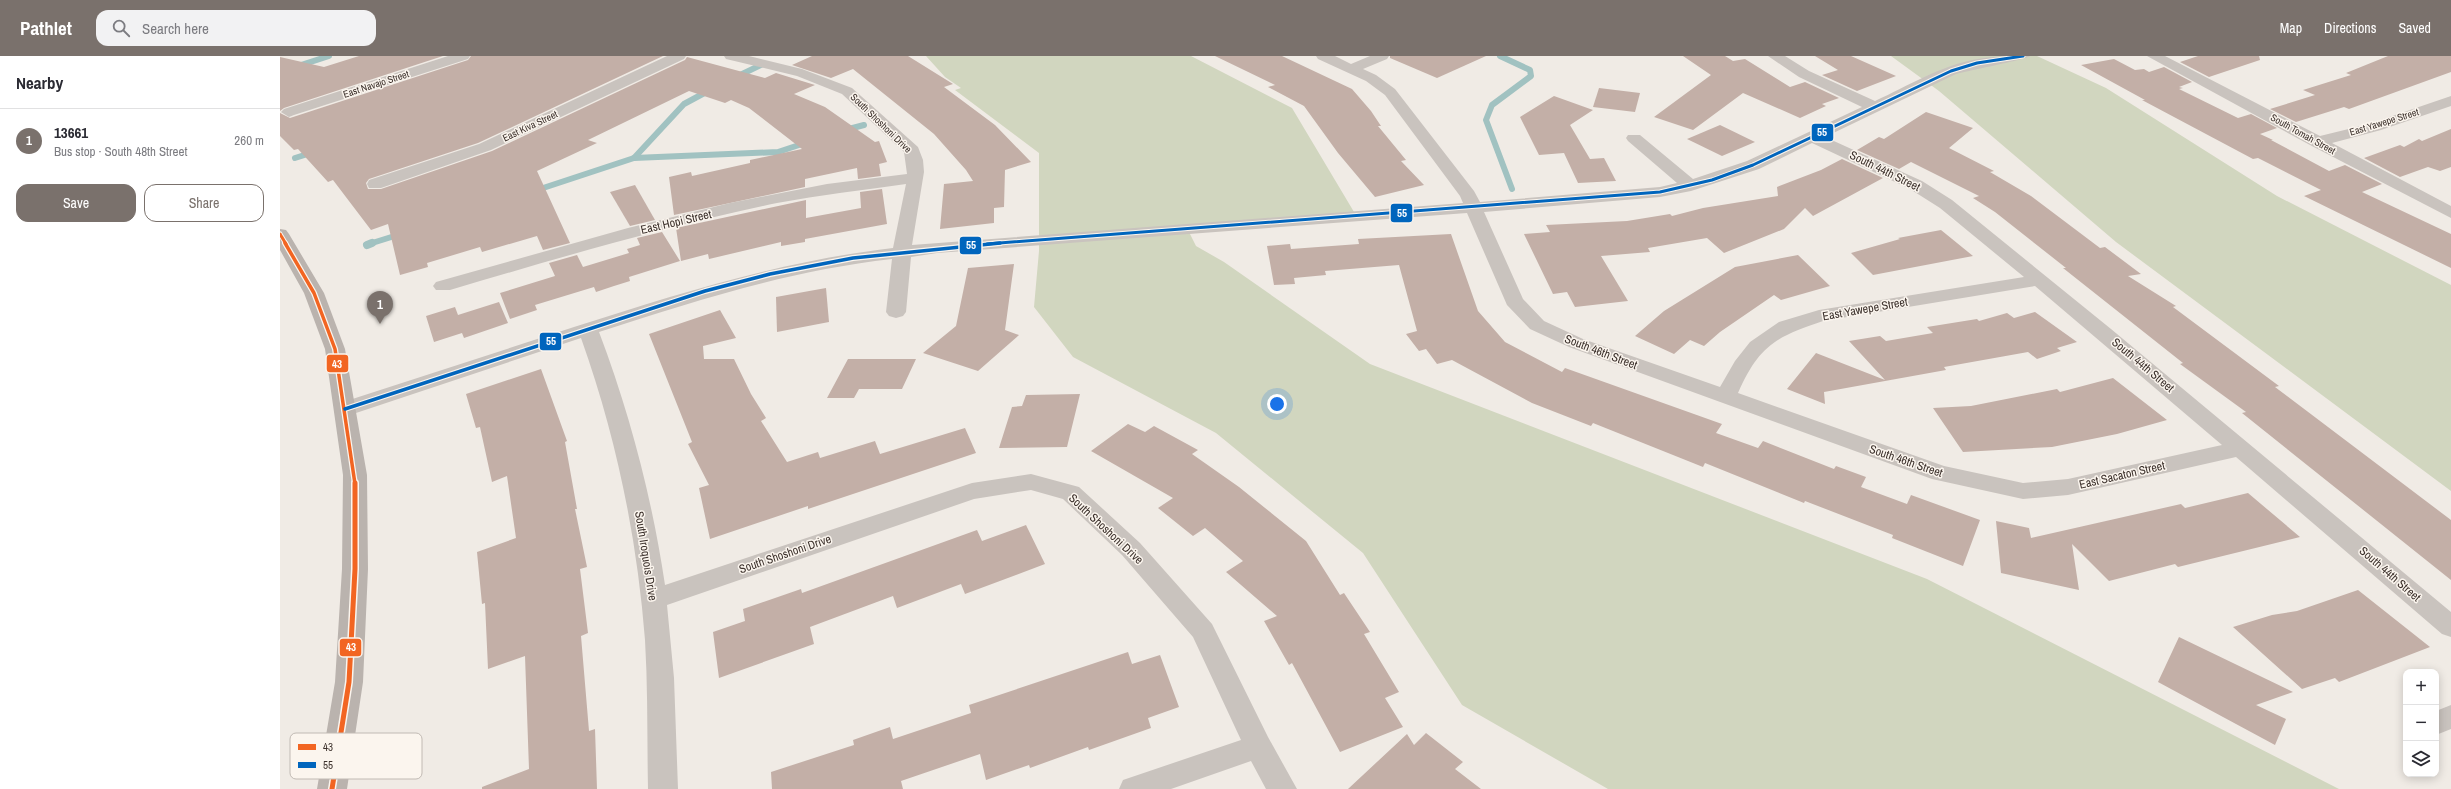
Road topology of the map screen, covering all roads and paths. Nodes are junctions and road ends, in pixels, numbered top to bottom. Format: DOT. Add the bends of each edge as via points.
graph roads {
  1 [pos="463,56"];
  2 [pos="679,56"];
  3 [pos="732,56"];
  4 [pos="1324,56"];
  5 [pos="1382,56"];
  6 [pos="1775,56"];
  7 [pos="2023,56"];
  8 [pos="2154,56"];
  9 [pos="1351,69"];
  10 [pos="2451,100"];
  11 [pos="1874,107"];
  12 [pos="289,112"];
  13 [pos="1812,137"];
  14 [pos="1634,138"];
  15 [pos="2316,142"];
  16 [pos="914,178"];
  17 [pos="375,184"];
  18 [pos="1691,186"];
  19 [pos="1474,208"];
  20 [pos="2451,213"];
  21 [pos="280,234"];
  22 [pos="902,252"];
  23 [pos="2040,280"];
  24 [pos="443,286"];
  25 [pos="896,312"];
  26 [pos="588,329"];
  27 [pos="1726,397"];
  28 [pos="345,409"];
  29 [pos="2241,448"];
  30 [pos="2002,487"];
  31 [pos="654,598"];
  32 [pos="2451,627"];
  33 [pos="2451,717"];
  34 [pos="2439,723"];
  35 [pos="341,733"];
  36 [pos="1258,746"];
  37 [pos="334,779"];
  38 [pos="332,789"];
  39 [pos="663,789"];
  40 [pos="1134,789"];
  41 [pos="1282,789"];
  1 -- 12 [label="street, East Navajo Street"];
  2 -- 17 [label="street, East Kiva Street" via="485,147"];
  3 -- 16 [label="street, South Shoshoni Drive" via="802,73 848,91 912,150 916,160"];
  4 -- 9 [label="street, South 46th Street"];
  5 -- 9 [label="street"];
  6 -- 11 [label="street" via="1804,74"];
  7 -- 11 [label="street" via="1978,62 1951,71"];
  8 -- 15 [label="street, South Tomah Street"];
  9 -- 19 [label="street, South 46th Street" via="1371,78 1390,92 1468,195"];
  10 -- 15 [label="street, East Yawepe Street" via="2375,127"];
  11 -- 13 [label="street"];
  13 -- 18 [label="street" via="1753,165"];
  13 -- 23 [label="street, South 44th Street" via="1916,184 1946,204"];
  14 -- 18 [label="street"];
  15 -- 20 [label="street, South Tomah Street"];
  16 -- 22 [label="street, South Shoshoni Drive"];
  16 -- 24 [label="street, East Hopi Street" via="827,189 659,225"];
  18 -- 19 [label="street" via="1652,193"];
  19 -- 22 [label="street"];
  19 -- 27 [label="street, South 46th Street" via="1514,301 1537,325 1576,343"];
  21 -- 28 [label="main road" via="314,293 334,349"];
  22 -- 25 [label="street, South Shoshoni Drive"];
  22 -- 26 [label="street" via="853,258 770,274 705,291"];
  23 -- 27 [label="street, East Yawepe Street" via="1819,316 1785,326 1753,350 1734,377"];
  23 -- 29 [label="street, South 44th Street"];
  26 -- 28 [label="street"];
  26 -- 31 [label="street, South Iroquois Drive" via="602,363 624,438 650,564"];
  27 -- 30 [label="street, South 46th Street" via="1940,473"];
  28 -- 35 [label="main road" via="355,475 355,569 349,682"];
  29 -- 30 [label="street, East Sacaton Street" via="2068,487 2023,491"];
  29 -- 32 [label="street, South 44th Street"];
  31 -- 36 [label="street, South Shoshoni Drive" via="972,491 1031,482 1071,493 1131,549 1203,631"];
  31 -- 39 [label="street, South Iroquois Drive"];
  33 -- 34 [label="street"];
  36 -- 40 [label="street"];
  36 -- 41 [label="street, South Shoshoni Drive"];
  37 -- 38 [label="main road"];
}
